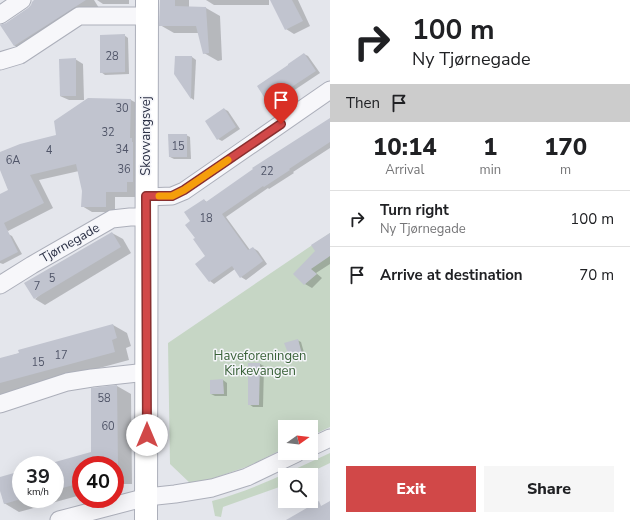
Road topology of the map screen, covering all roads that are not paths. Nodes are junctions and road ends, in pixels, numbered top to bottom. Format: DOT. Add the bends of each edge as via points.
graph roads {
  1 [pos="22,0"];
  2 [pos="147,8"];
  3 [pos="0,15"];
  4 [pos="0,61"];
  5 [pos="330,90"];
  6 [pos="146,207"];
  7 [pos="0,285"];
  8 [pos="147,372"];
  9 [pos="0,404"];
  10 [pos="330,438"];
  11 [pos="318,443"];
  12 [pos="282,460"];
  13 [pos="147,497"];
  14 [pos="59,520"];
  15 [pos="146,520"];
  1 -- 3 [label="street"];
  2 -- 4 [label="street, Skovvangsvej" via="79,16 20,55"];
  2 -- 6 [label="street, Skovvangsvej"];
  5 -- 6 [label="street, Tjørnegade" via="184,190"];
  6 -- 7 [label="street, Tjørnegade" via="130,217 112,219"];
  6 -- 8 [label="street, Skovvangsvej"];
  8 -- 9 [label="street" via="68,382"];
  8 -- 13 [label="street, Skovvangsvej"];
  10 -- 11 [label="street"];
  12 -- 13 [label="street" via="247,477 212,488"];
  13 -- 14 [label="street"];
  13 -- 15 [label="street, Skovvangsvej"];
}
